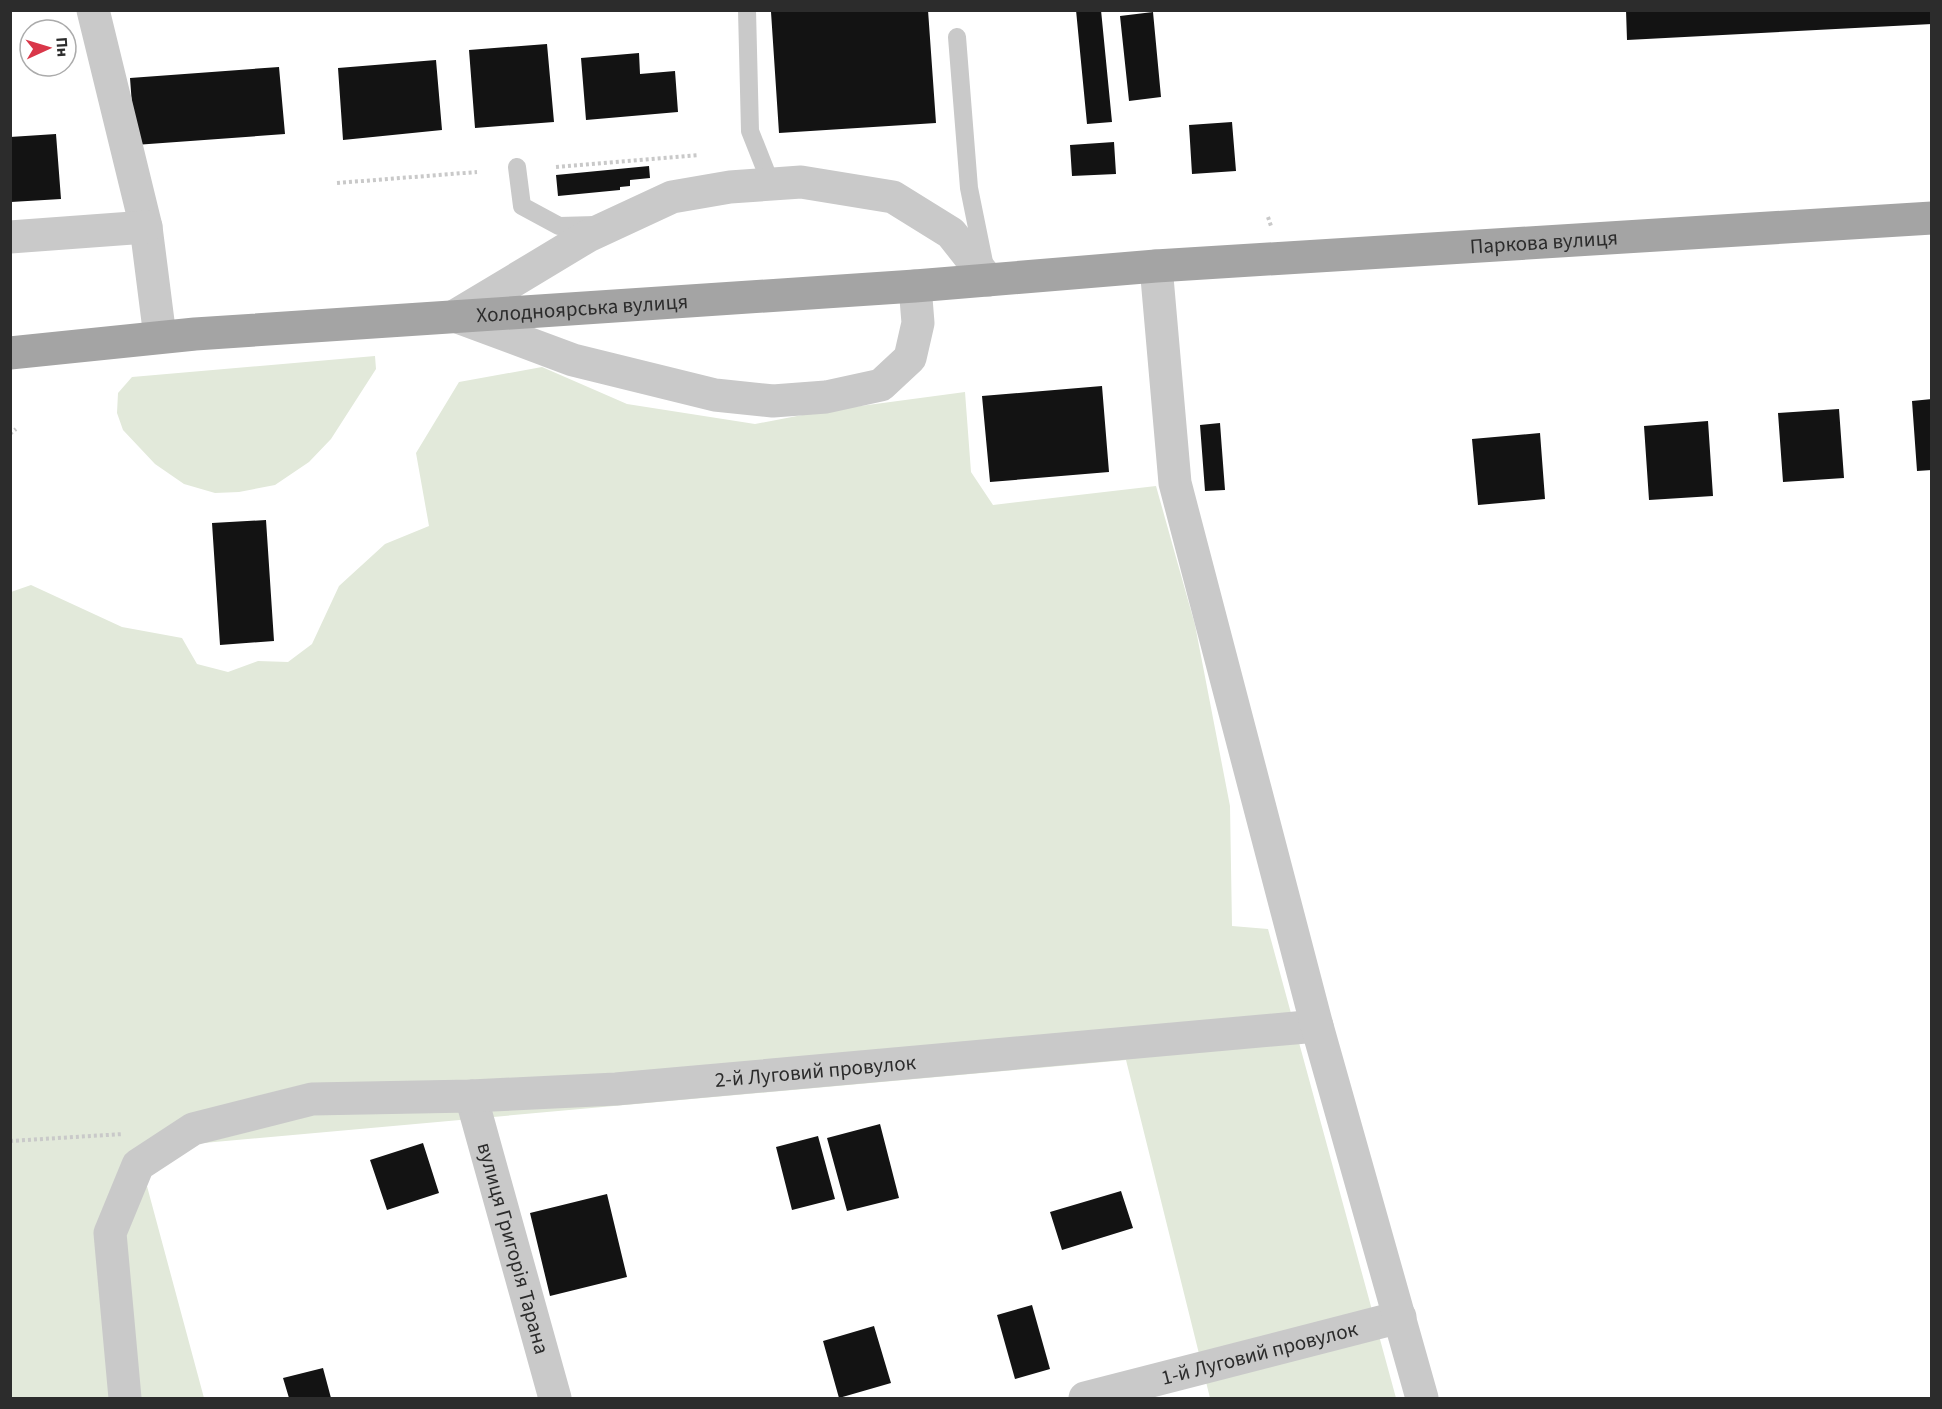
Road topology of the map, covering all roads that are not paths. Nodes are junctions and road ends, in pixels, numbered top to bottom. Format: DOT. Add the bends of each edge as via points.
graph roads {
  1 [pos="93,10"];
  2 [pos="747,10"];
  3 [pos="957,37"];
  4 [pos="517,167"];
  5 [pos="771,184"];
  6 [pos="1932,218"];
  7 [pos="613,225"];
  8 [pos="146,227"];
  9 [pos="10,237"];
  10 [pos="1156,266"];
  11 [pos="988,280"];
  12 [pos="915,286"];
  13 [pos="455,316"];
  14 [pos="160,337"];
  15 [pos="10,353"];
  16 [pos="1317,1026"];
  17 [pos="471,1096"];
  18 [pos="1400,1317"];
  19 [pos="125,1398"];
  20 [pos="555,1398"];
  21 [pos="1085,1398"];
  22 [pos="1422,1398"];
  1 -- 8 [label="street"];
  2 -- 5 [label="lane" via="750,131"];
  3 -- 11 [label="lane" via="969,188"];
  4 -- 7 [label="lane" via="522,206 559,226"];
  5 -- 7 [label="street" via="672,197"];
  5 -- 11 [label="street" via="801,182 893,197 951,233"];
  6 -- 10 [label="main road, Паркова вулиця"];
  7 -- 13 [label="street"];
  8 -- 9 [label="street"];
  8 -- 14 [label="street"];
  10 -- 11 [label="main road, Холодноярська вулиця"];
  10 -- 16 [label="street" via="1175,483"];
  11 -- 12 [label="main road, Холодноярська вулиця"];
  12 -- 13 [label="main road, Холодноярська вулиця"];
  12 -- 13 [label="street" via="918,323 910,357 881,385 826,398 773,401 715,395 573,360"];
  13 -- 14 [label="main road, Холодноярська вулиця"];
  14 -- 15 [label="main road, Холодноярська вулиця"];
  16 -- 17 [label="street, 2-й Луговий провулок" via="616,1089"];
  16 -- 18 [label="street"];
  17 -- 19 [label="street, 2-й Луговий провулок" via="312,1099 193,1130 138,1165 110,1233"];
  17 -- 20 [label="street, вулиця Григорія Тарана"];
  18 -- 21 [label="street, 1-й Луговий провулок"];
  18 -- 22 [label="street"];
}
